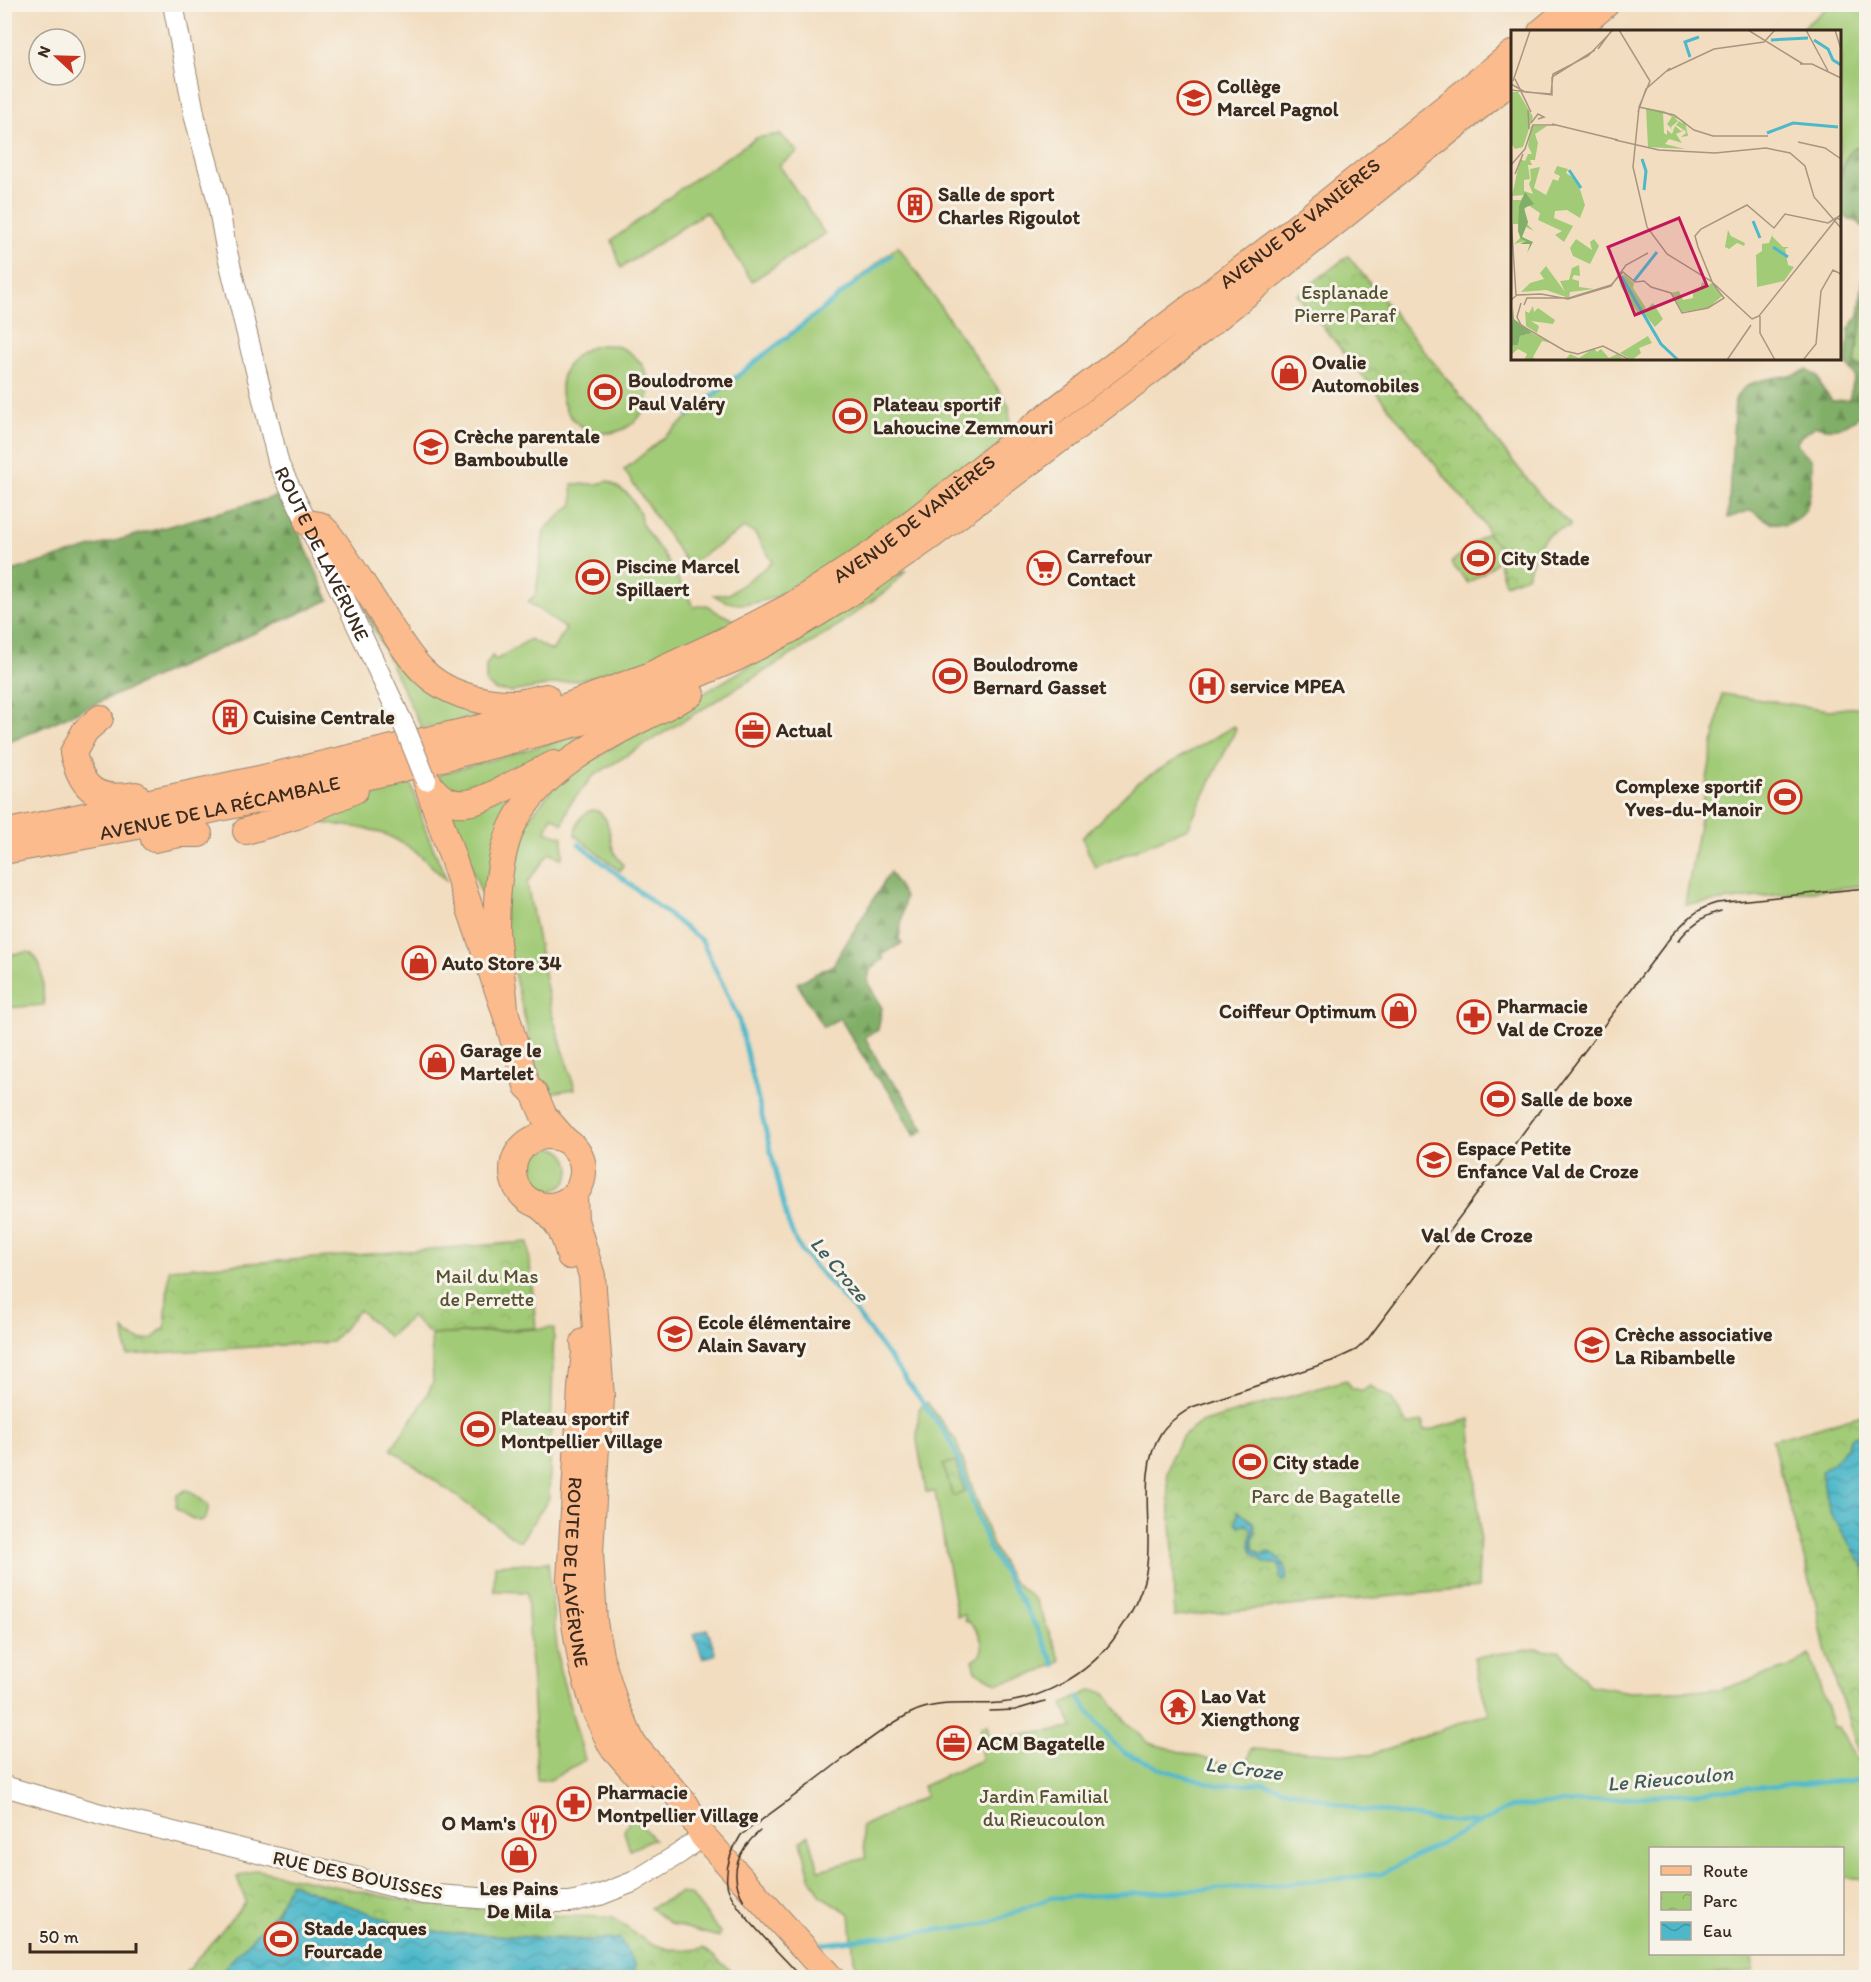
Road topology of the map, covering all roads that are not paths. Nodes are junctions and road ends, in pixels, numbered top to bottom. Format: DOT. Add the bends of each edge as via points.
graph roads {
  1 [pos="173,4"];
  2 [pos="1575,4"];
  3 [pos="1606,4"];
  4 [pos="1543,30"];
  5 [pos="1575,30"];
  6 [pos="1511,55"];
  7 [pos="1511,81"];
  8 [pos="1205,296"];
  9 [pos="1039,422"];
  10 [pos="1055,442"];
  11 [pos="308,523"];
  12 [pos="931,536"];
  13 [pos="736,658"];
  14 [pos="646,676"];
  15 [pos="100,718"];
  16 [pos="423,753"];
  17 [pos="578,756"];
  18 [pos="396,770"];
  19 [pos="207,790"];
  20 [pos="246,831"];
  21 [pos="4,833"];
  22 [pos="199,834"];
  23 [pos="31,848"];
  24 [pos="4,851"];
  25 [pos="505,1011"];
  26 [pos="527,1086"];
  27 [pos="565,1140"];
  28 [pos="520,1149"];
  29 [pos="574,1195"];
  30 [pos="537,1204"];
  31 [pos="4,1786"];
  32 [pos="703,1836"];
  33 [pos="831,1977"];
  1 -- 11 [label="street, ROUTE DE LAVÉRUNE" via="195,118 279,465"];
  2 -- 4 [label="main road"];
  3 -- 5 [label="main road"];
  6 -- 8 [label="main road, AVENUE DE VANIÈRES"];
  7 -- 10 [label="main road, AVENUE DE VANIÈRES" via="1156,367"];
  8 -- 9 [label="main road, AVENUE DE VANIÈRES"];
  8 -- 10 [label="main road" via="1156,345 1060,423"];
  9 -- 12 [label="main road" via="1029,444 939,523"];
  9 -- 14 [label="main road, AVENUE DE VANIÈRES" via="875,552 833,580 726,640"];
  10 -- 12 [label="main road, AVENUE DE VANIÈRES"];
  11 -- 14 [label="main road" via="320,525 327,532 421,670 454,692 514,703"];
  11 -- 16 [label="street, ROUTE DE LAVÉRUNE"];
  12 -- 13 [label="main road, AVENUE DE VANIÈRES" via="847,595"];
  13 -- 16 [label="main road, AVENUE DE VANIÈRES" via="586,721"];
  13 -- 17 [label="main road" via="718,679"];
  14 -- 16 [label="main road, AVENUE DE VANIÈRES"];
  15 -- 19 [label="main road" via="86,731 73,753 82,781 92,790 117,798 168,789"];
  16 -- 17 [label="main road" via="441,798 457,803 490,797"];
  16 -- 18 [label="main road, AVENUE DE LA RÉCAMBALE"];
  16 -- 19 [label="main road, AVENUE DE LA RÉCAMBALE"];
  16 -- 25 [label="main road, ROUTE DE LAVÉRUNE"];
  17 -- 25 [label="main road" via="542,785 523,808 502,858 496,926"];
  18 -- 20 [label="main road" via="296,816"];
  18 -- 23 [label="main road, AVENUE DE LA RÉCAMBALE"];
  19 -- 21 [label="main road, AVENUE DE LA RÉCAMBALE"];
  22 -- 23 [label="main road" via="180,834 86,853 48,855"];
  23 -- 24 [label="main road, AVENUE DE LA RÉCAMBALE"];
  25 -- 26 [label="main road, ROUTE DE LAVÉRUNE"];
  26 -- 27 [label="main road, ROUTE DE LAVÉRUNE" via="544,1116"];
  26 -- 28 [label="main road, ROUTE DE LAVÉRUNE" via="526,1130"];
  27 -- 28 [label="main road" via="546,1136"];
  27 -- 29 [label="main road" via="582,1162 583,1173"];
  28 -- 30 [label="main road" via="513,1166 515,1184 520,1193"];
  29 -- 30 [label="main road" via="557,1205"];
  29 -- 32 [label="main road, ROUTE DE LAVÉRUNE" via="575,1220 592,1276 601,1397 590,1553 600,1656 633,1744 686,1805"];
  30 -- 32 [label="main road, ROUTE DE LAVÉRUNE" via="551,1215 562,1232 578,1282 585,1352 570,1580 582,1665 595,1710 611,1745 685,1823"];
  31 -- 32 [label="street, RUE DES BOUISSES" via="101,1814 434,1895 532,1902 580,1900 633,1882"];
  32 -- 33 [label="main road, ROUTE DE LAVÉRUNE"];
}
